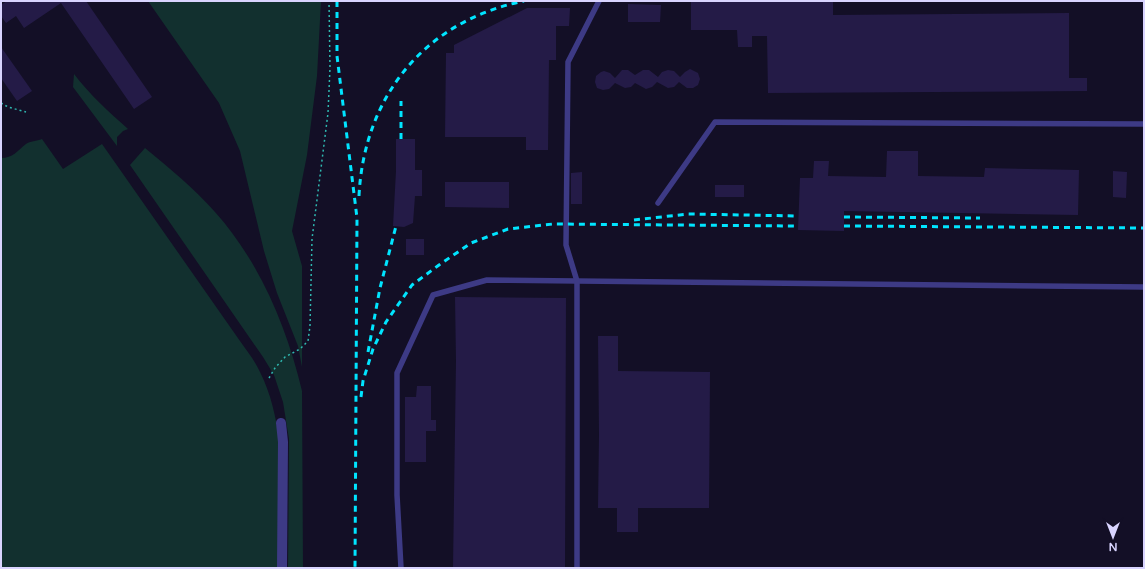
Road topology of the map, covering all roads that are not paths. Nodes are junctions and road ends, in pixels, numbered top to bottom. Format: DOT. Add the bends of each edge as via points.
graph roads {
  1 [pos="599,1"];
  2 [pos="1144,124"];
  3 [pos="658,203"];
  4 [pos="576,281"];
  5 [pos="1144,287"];
  6 [pos="281,422"];
  7 [pos="282,568"];
  8 [pos="401,568"];
  9 [pos="577,568"];
  1 -- 4 [label="lane" via="568,62 566,245"];
  2 -- 3 [label="lane" via="715,122"];
  4 -- 5 [label="lane"];
  4 -- 8 [label="lane" via="487,280 433,295 397,373 397,495"];
  4 -- 9 [label="lane"];
  6 -- 7 [label="street"];
}
